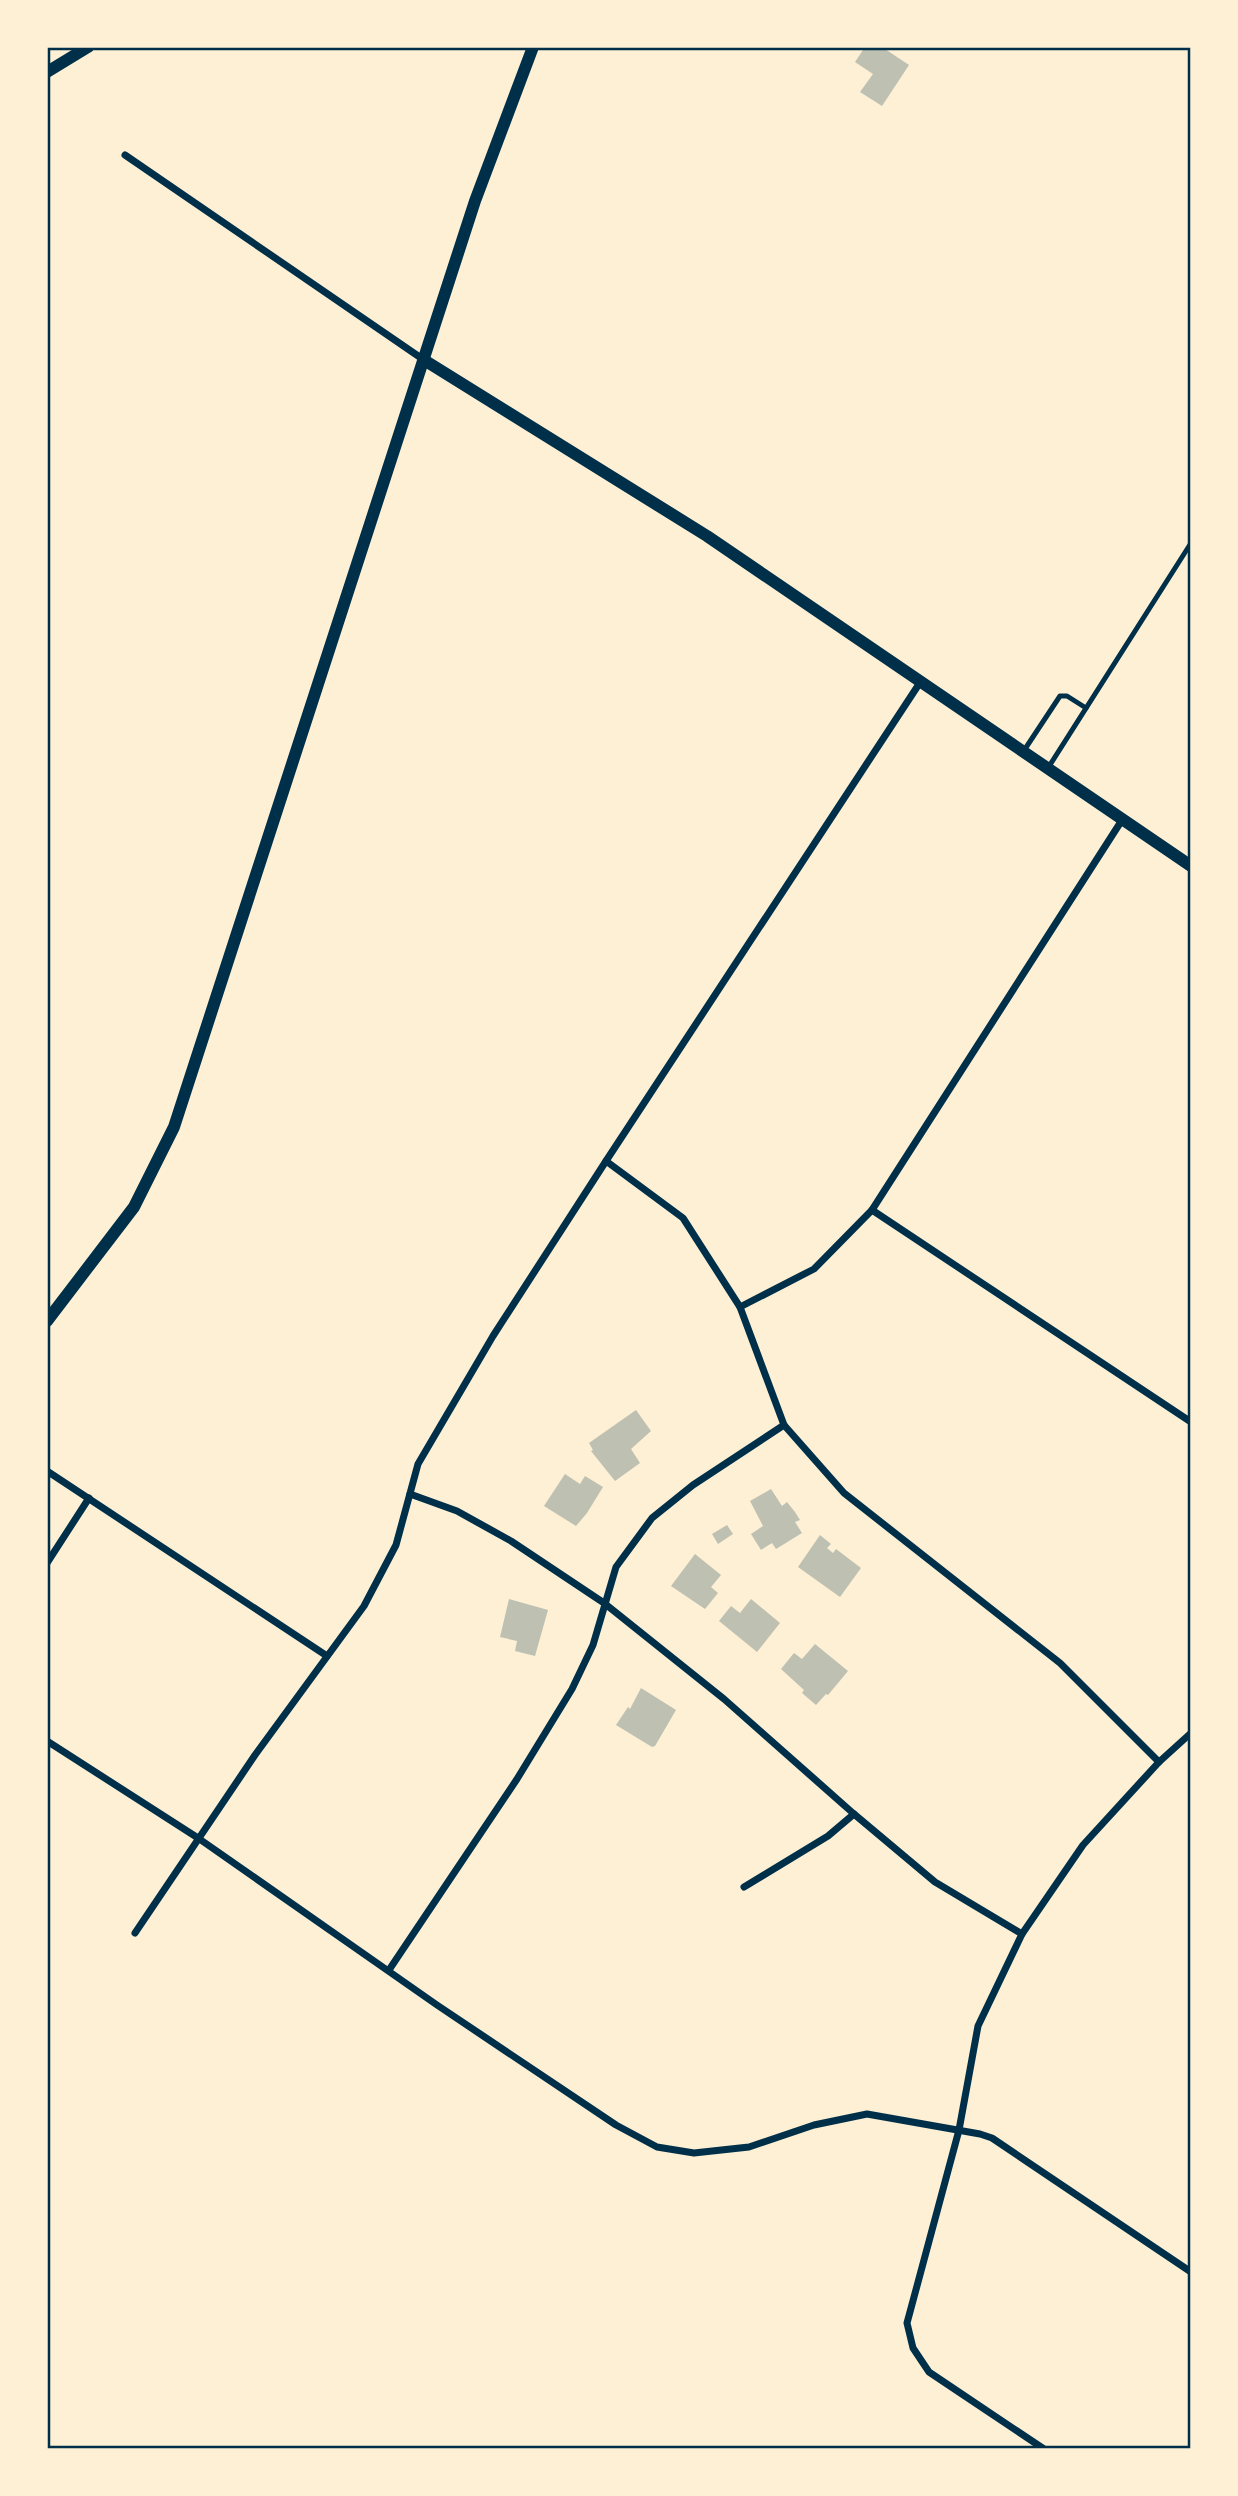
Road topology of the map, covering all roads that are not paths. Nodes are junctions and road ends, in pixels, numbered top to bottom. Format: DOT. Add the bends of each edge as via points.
graph roads {
  1 [pos="88,47"];
  2 [pos="533,47"];
  3 [pos="47,72"];
  4 [pos="125,155"];
  5 [pos="424,360"];
  6 [pos="1191,543"];
  7 [pos="922,681"];
  8 [pos="1086,708"];
  9 [pos="1023,751"];
  10 [pos="1047,768"];
  11 [pos="1122,820"];
  12 [pos="1191,866"];
  13 [pos="606,1161"];
  14 [pos="872,1210"];
  15 [pos="740,1307"];
  16 [pos="47,1320"];
  17 [pos="1191,1422"];
  18 [pos="785,1425"];
  19 [pos="47,1471"];
  20 [pos="410,1494"];
  21 [pos="89,1498"];
  22 [pos="47,1563"];
  23 [pos="604,1603"];
  24 [pos="327,1656"];
  25 [pos="1191,1733"];
  26 [pos="47,1741"];
  27 [pos="1159,1762"];
  28 [pos="854,1814"];
  29 [pos="198,1838"];
  30 [pos="744,1887"];
  31 [pos="135,1933"];
  32 [pos="1022,1934"];
  33 [pos="389,1970"];
  34 [pos="959,2130"];
  35 [pos="1191,2272"];
  36 [pos="1044,2449"];
  1 -- 3 [label="street"];
  2 -- 5 [label="street" via="475,201"];
  4 -- 5 [label="street"];
  5 -- 7 [label="street" via="707,536"];
  5 -- 16 [label="street" via="174,1127 134,1207"];
  6 -- 8 [label="lane"];
  7 -- 9 [label="street"];
  7 -- 13 [label="street"];
  8 -- 9 [label="lane" via="1060,696"];
  8 -- 10 [label="lane"];
  9 -- 10 [label="street"];
  10 -- 11 [label="street"];
  11 -- 12 [label="street"];
  11 -- 14 [label="street"];
  13 -- 15 [label="street" via="683,1219"];
  13 -- 20 [label="street" via="493,1336 418,1464"];
  14 -- 15 [label="street" via="814,1269"];
  14 -- 17 [label="street"];
  15 -- 18 [label="street"];
  18 -- 23 [label="street" via="693,1485 652,1518 616,1567"];
  18 -- 27 [label="street" via="844,1493 1060,1663"];
  19 -- 21 [label="street"];
  20 -- 23 [label="street" via="457,1511 511,1541"];
  20 -- 24 [label="street" via="396,1545 364,1606"];
  21 -- 22 [label="street"];
  21 -- 24 [label="street"];
  23 -- 28 [label="street" via="724,1699"];
  23 -- 33 [label="street" via="593,1645 572,1689"];
  24 -- 29 [label="street"];
  25 -- 27 [label="street"];
  26 -- 29 [label="street"];
  27 -- 32 [label="street" via="1083,1845"];
  28 -- 30 [label="street" via="828,1836"];
  28 -- 32 [label="street" via="935,1882"];
  29 -- 31 [label="street"];
  29 -- 33 [label="street"];
  32 -- 34 [label="street" via="978,2025"];
  33 -- 34 [label="street" via="657,2147 694,2153 749,2147 814,2125 867,2114"];
  34 -- 35 [label="street" via="992,2138"];
  34 -- 36 [label="street" via="907,2323 913,2348 929,2372"];
}
